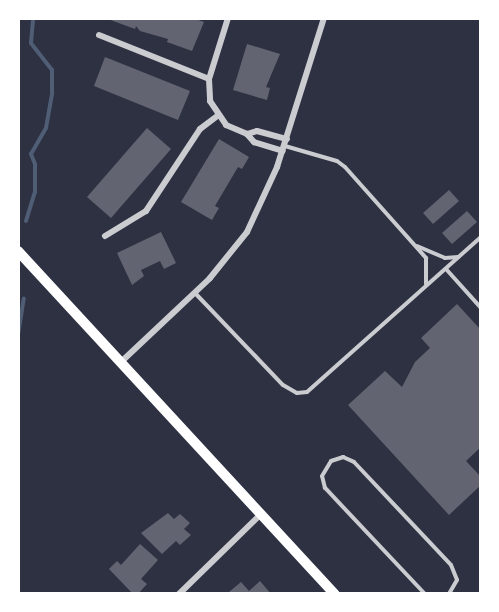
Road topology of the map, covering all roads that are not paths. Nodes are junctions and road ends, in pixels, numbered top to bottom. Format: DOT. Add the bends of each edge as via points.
graph roads {
  1 [pos="228,18"];
  2 [pos="324,18"];
  3 [pos="99,35"];
  4 [pos="209,79"];
  5 [pos="218,116"];
  6 [pos="247,134"];
  7 [pos="285,145"];
  8 [pos="105,236"];
  9 [pos="481,237"];
  10 [pos="417,246"];
  11 [pos="18,250"];
  12 [pos="459,257"];
  13 [pos="446,268"];
  14 [pos="424,287"];
  15 [pos="195,293"];
  16 [pos="481,308"];
  17 [pos="121,362"];
  18 [pos="261,514"];
  19 [pos="179,594"];
  20 [pos="335,594"];
  21 [pos="424,594"];
  22 [pos="449,594"];
  1 -- 4 [label="street"];
  2 -- 7 [label="street"];
  3 -- 4 [label="street"];
  4 -- 5 [label="street" via="210,101"];
  5 -- 6 [label="street"];
  5 -- 8 [label="street" via="200,129 146,211"];
  6 -- 7 [label="street" via="257,131"];
  6 -- 7 [label="street" via="254,142"];
  7 -- 10 [label="lane" via="345,167"];
  7 -- 15 [label="street" via="247,232"];
  9 -- 12 [label="lane"];
  10 -- 12 [label="lane" via="445,258"];
  10 -- 14 [label="lane" via="428,265"];
  11 -- 17 [label="main road"];
  12 -- 13 [label="lane"];
  13 -- 14 [label="lane"];
  13 -- 16 [label="lane"];
  14 -- 15 [label="lane" via="315,388 297,393 282,385"];
  15 -- 17 [label="street"];
  17 -- 18 [label="main road"];
  18 -- 19 [label="street"];
  18 -- 20 [label="main road"];
  21 -- 22 [label="lane" via="325,488 322,476 331,460 343,457 354,462 451,565 457,580"];
}
